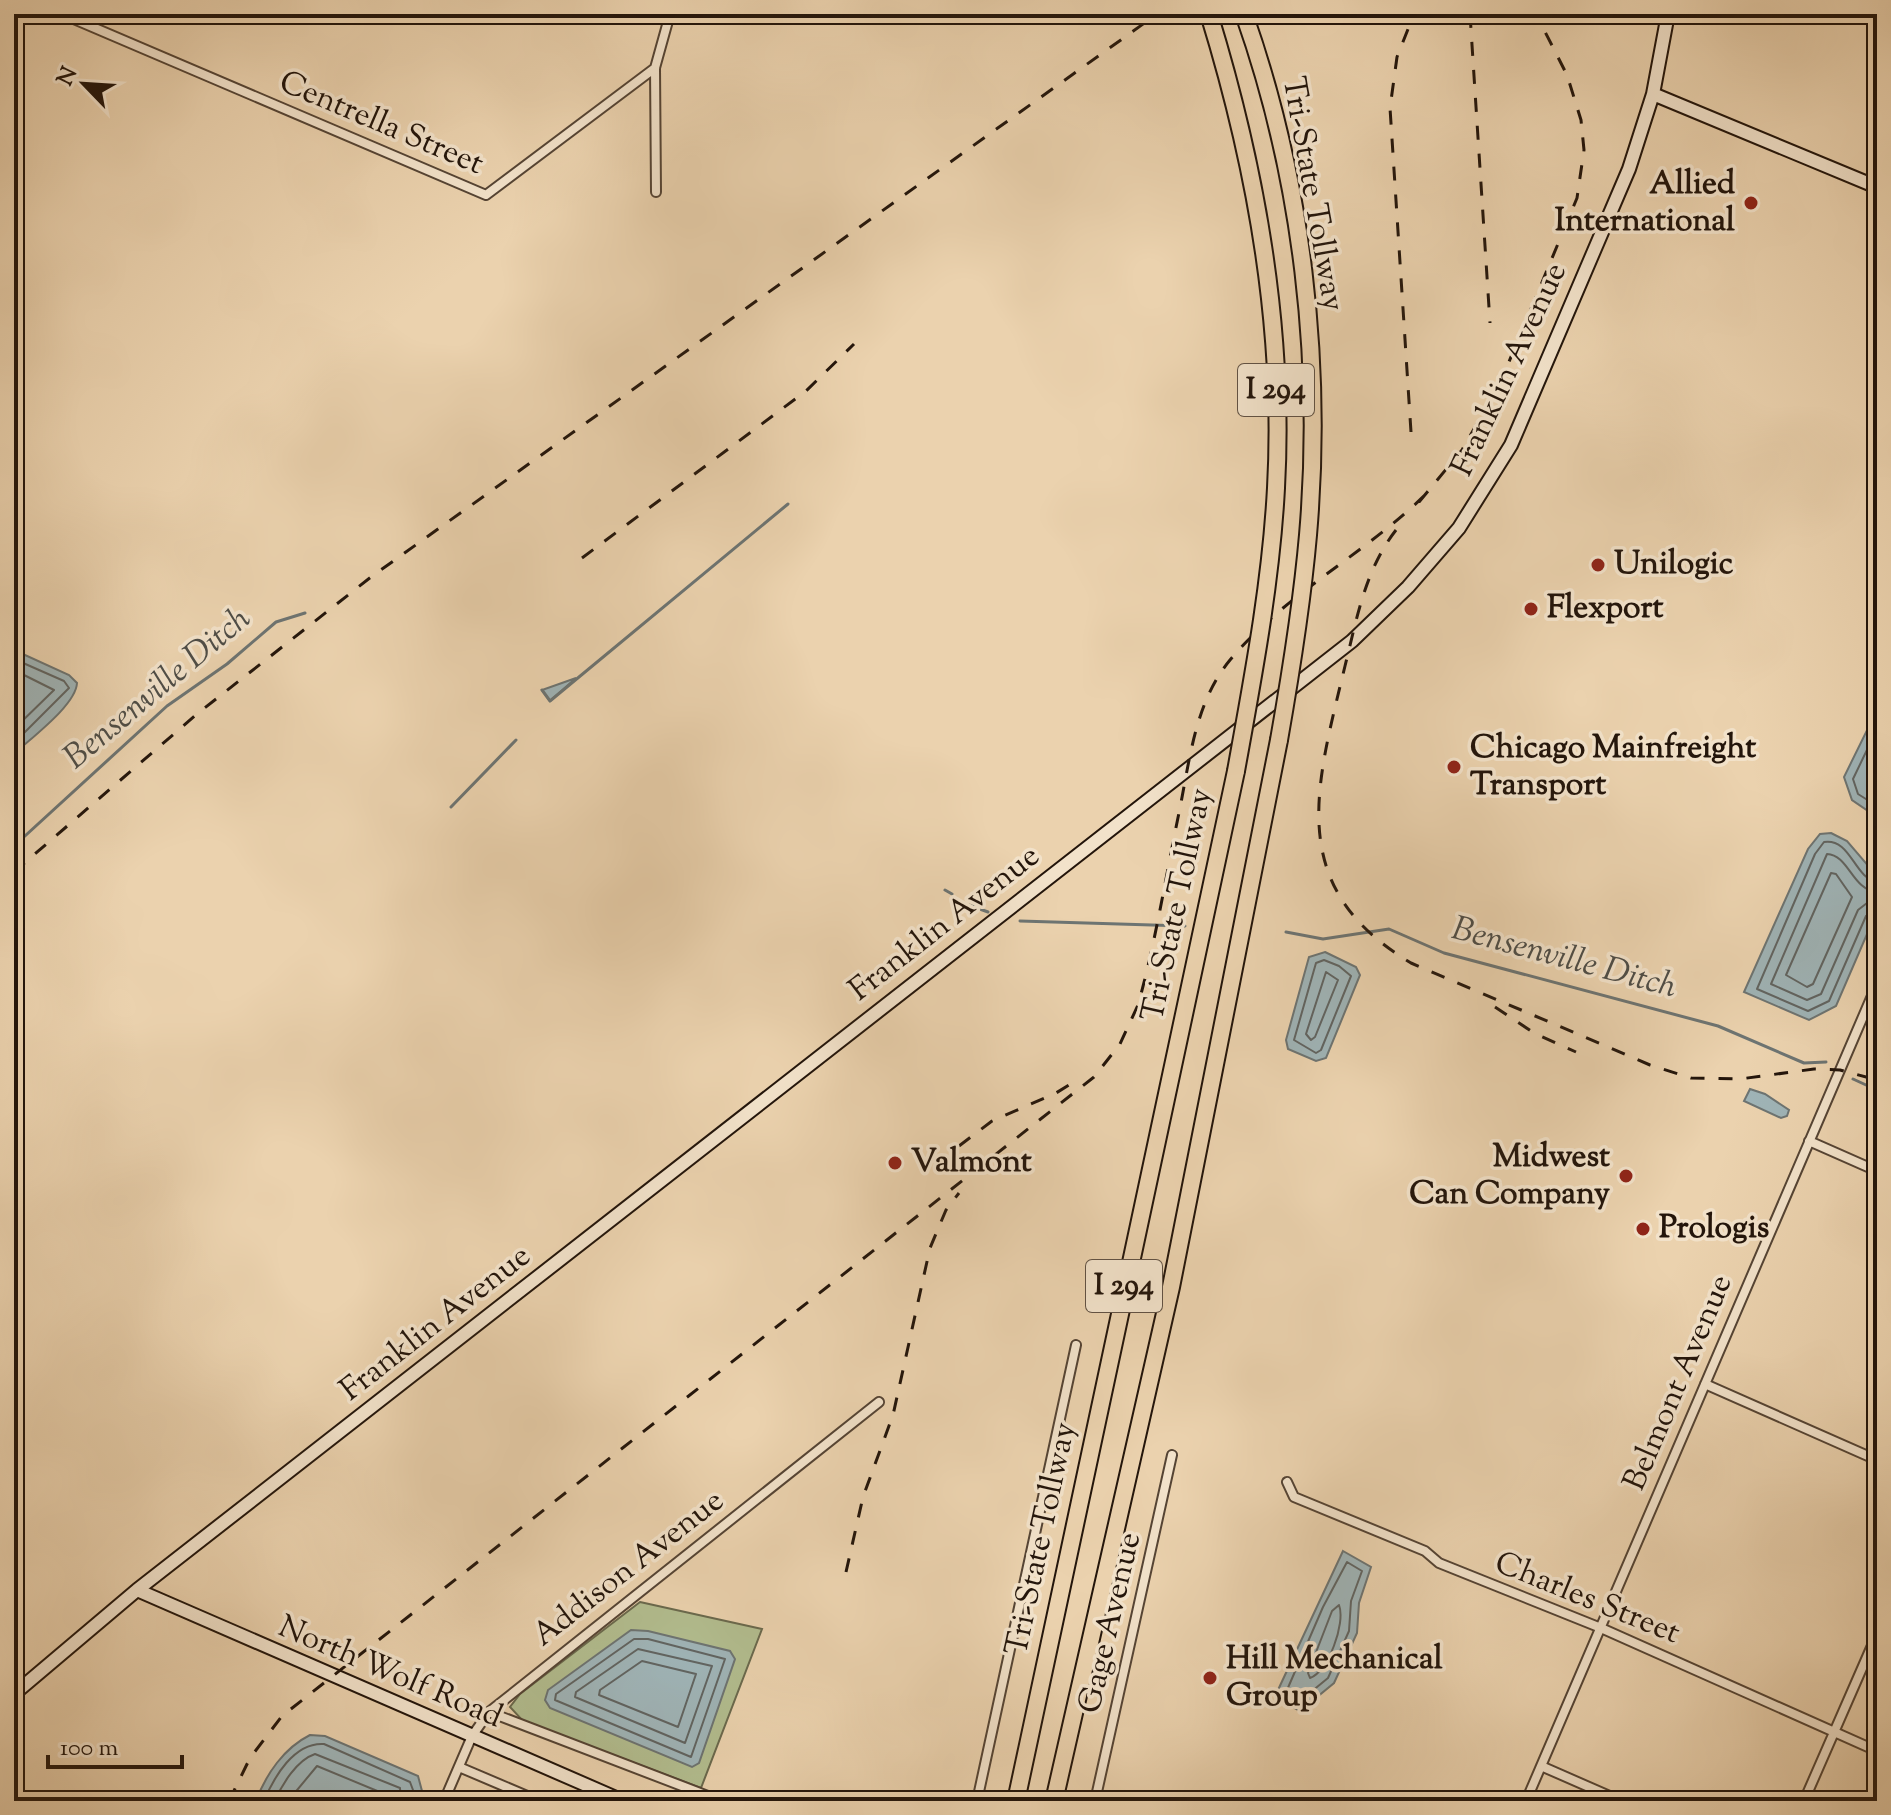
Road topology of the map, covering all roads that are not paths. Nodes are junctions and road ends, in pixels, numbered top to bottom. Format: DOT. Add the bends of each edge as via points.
graph roads {
  1 [pos="62,14"];
  2 [pos="670,14"];
  3 [pos="1209,14"];
  4 [pos="1244,14"];
  5 [pos="1668,14"];
  6 [pos="655,68"];
  7 [pos="1653,94"];
  8 [pos="1877,187"];
  9 [pos="656,192"];
  10 [pos="1877,984"];
  11 [pos="1809,1141"];
  12 [pos="1877,1171"];
  13 [pos="1076,1345"];
  14 [pos="1705,1384"];
  15 [pos="879,1402"];
  16 [pos="1172,1455"];
  17 [pos="1877,1460"];
  18 [pos="1287,1482"];
  19 [pos="137,1590"];
  20 [pos="1601,1628"];
  21 [pos="1877,1634"];
  22 [pos="14,1694"];
  23 [pos="489,1712"];
  24 [pos="1834,1732"];
  25 [pos="472,1736"];
  26 [pos="1877,1751"];
  27 [pos="1541,1766"];
  28 [pos="459,1767"];
  29 [pos="444,1801"];
  30 [pos="539,1801"];
  31 [pos="623,1801"];
  32 [pos="721,1801"];
  33 [pos="977,1801"];
  34 [pos="1016,1801"];
  35 [pos="1054,1801"];
  36 [pos="1095,1801"];
  37 [pos="1526,1801"];
  38 [pos="1621,1801"];
  39 [pos="1804,1801"];
  1 -- 6 [label="street, Centrella Street" via="486,195"];
  2 -- 6 [label="street"];
  3 -- 34 [label="highway, Tri-State Tollway / I 294, bridge" via="1248,152 1268,274 1276,390 1276,487 1268,567 1236,771"];
  4 -- 35 [label="highway, Tri-State Tollway / I 294, bridge" via="1281,139 1298,234 1310,381 1309,532 1279,740 1171,1287"];
  5 -- 7 [label="main road, Franklin Avenue"];
  6 -- 9 [label="street"];
  7 -- 8 [label="main road"];
  7 -- 19 [label="main road, Franklin Avenue" via="1629,169 1511,445 1459,528 1408,587 1352,641"];
  10 -- 11 [label="street, Belmont Avenue"];
  11 -- 12 [label="street"];
  11 -- 14 [label="street, Belmont Avenue"];
  13 -- 33 [label="street"];
  14 -- 17 [label="street"];
  14 -- 20 [label="street, Belmont Avenue"];
  15 -- 23 [label="street, Addison Avenue"];
  16 -- 36 [label="street, Gage Avenue"];
  18 -- 20 [label="street, Charles Street" via="1294,1497"];
  19 -- 22 [label="main road, Franklin Avenue"];
  19 -- 25 [label="main road, North Wolf Road"];
  20 -- 24 [label="street, Charles Street"];
  20 -- 27 [label="street, Belmont Avenue"];
  21 -- 24 [label="street"];
  23 -- 25 [label="street, Addison Avenue"];
  23 -- 32 [label="street"];
  24 -- 26 [label="street, Charles Street"];
  24 -- 39 [label="street"];
  25 -- 28 [label="street, Addison Avenue"];
  25 -- 31 [label="main road, North Wolf Road"];
  27 -- 37 [label="street, Belmont Avenue"];
  27 -- 38 [label="street"];
  28 -- 29 [label="street, Addison Avenue"];
  28 -- 30 [label="street"];
}
